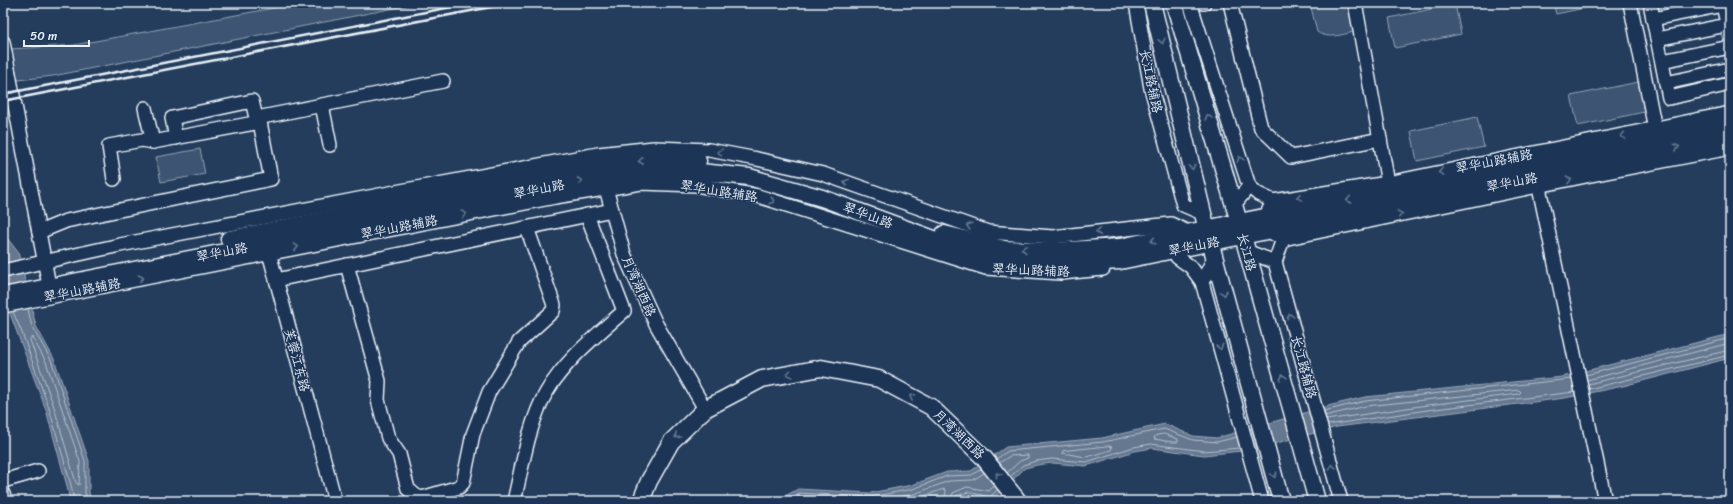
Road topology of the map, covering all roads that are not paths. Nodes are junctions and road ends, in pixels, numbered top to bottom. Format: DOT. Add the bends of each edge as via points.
graph roads {
  1 [pos="1136,3"];
  2 [pos="1152,3"];
  3 [pos="1174,3"];
  4 [pos="1190,3"];
  5 [pos="1230,3"];
  6 [pos="1355,3"];
  7 [pos="1630,3"];
  8 [pos="1650,3"];
  9 [pos="1727,4"];
  10 [pos="1653,19"];
  11 [pos="1729,31"];
  12 [pos="1657,39"];
  13 [pos="3,42"];
  14 [pos="1730,47"];
  15 [pos="1662,61"];
  16 [pos="1730,69"];
  17 [pos="443,81"];
  18 [pos="1666,83"];
  19 [pos="1730,84"];
  20 [pos="322,105"];
  21 [pos="145,108"];
  22 [pos="1730,113"];
  23 [pos="258,122"];
  24 [pos="1730,123"];
  25 [pos="1655,129"];
  26 [pos="1730,136"];
  27 [pos="176,138"];
  28 [pos="1380,139"];
  29 [pos="153,142"];
  30 [pos="330,145"];
  31 [pos="1730,148"];
  32 [pos="601,171"];
  33 [pos="114,179"];
  34 [pos="1538,181"];
  35 [pos="1388,183"];
  36 [pos="1249,186"];
  37 [pos="1273,201"];
  38 [pos="1183,205"];
  39 [pos="1234,205"];
  40 [pos="612,210"];
  41 [pos="587,216"];
  42 [pos="1268,223"];
  43 [pos="1171,224"];
  44 [pos="527,228"];
  45 [pos="1240,229"];
  46 [pos="39,232"];
  47 [pos="265,236"];
  48 [pos="1209,236"];
  49 [pos="1283,239"];
  50 [pos="1190,240"];
  51 [pos="1246,251"];
  52 [pos="1176,257"];
  53 [pos="44,262"];
  54 [pos="1275,262"];
  55 [pos="348,265"];
  56 [pos="3,271"];
  57 [pos="276,280"];
  58 [pos="1202,282"];
  59 [pos="39,285"];
  60 [pos="3,287"];
  61 [pos="3,296"];
  62 [pos="3,306"];
  63 [pos="705,409"];
  64 [pos="38,471"];
  65 [pos="3,481"];
  66 [pos="3,494"];
  67 [pos="1014,496"];
  68 [pos="5,501"];
  69 [pos="335,501"];
  70 [pos="514,501"];
  71 [pos="641,501"];
  72 [pos="1262,501"];
  73 [pos="1281,501"];
  74 [pos="1317,501"];
  75 [pos="1341,501"];
  76 [pos="1605,501"];
  1 -- 38 [label="street, 长江路辅路" via="1151,88"];
  2 -- 48 [label="main road, one-way"];
  39 -- 3 [label="main road, 长江路, one-way"];
  36 -- 4 [label="street, one-way"];
  5 -- 28 [label="street" via="1261,128 1291,157"];
  6 -- 28 [label="street"];
  7 -- 25 [label="street"];
  8 -- 10 [label="street"];
  9 -- 10 [label="street"];
  9 -- 11 [label="street"];
  10 -- 12 [label="street"];
  11 -- 12 [label="street"];
  12 -- 15 [label="street"];
  13 -- 46 [label="street"];
  14 -- 15 [label="street"];
  15 -- 18 [label="street"];
  16 -- 18 [label="street"];
  17 -- 20 [label="street"];
  18 -- 19 [label="street" via="1669,98"];
  20 -- 23 [label="street" via="262,117"];
  20 -- 30 [label="street"];
  21 -- 29 [label="street"];
  22 -- 25 [label="street, 翠华山路辅路"];
  23 -- 27 [label="street"];
  23 -- 27 [label="street" via="252,101 172,118"];
  23 -- 46 [label="street" via="272,179 66,221"];
  24 -- 42 [label="main road, 翠华山路, one-way"];
  25 -- 35 [label="street, 翠华山路辅路, one-way"];
  34 -- 26 [label="main road, 翠华山路, one-way"];
  27 -- 29 [label="street"];
  28 -- 35 [label="street"];
  29 -- 33 [label="street" via="142,140 109,146"];
  34 -- 31 [label="street, one-way"];
  32 -- 40 [label="street, 月湾湖西路"];
  43 -- 32 [label="street, 翠华山路辅路, one-way" via="1053,237 988,232 823,174 757,158 709,150 661,149"];
  32 -- 47 [label="main road, 翠华山路"];
  47 -- 32 [label="street, 翠华山路辅路, one-way"];
  32 -- 50 [label="main road, 翠华山路" via="675,158 748,167 823,190 945,234 1004,249 1120,247"];
  32 -- 52 [label="street, 翠华山路辅路, one-way" via="641,183 696,184 758,196 986,268 1061,273 1107,269"];
  34 -- 42 [label="main road, 翠华山路"];
  49 -- 34 [label="street, one-way"];
  34 -- 76 [label="street"];
  35 -- 37 [label="street, 翠华山路辅路, one-way"];
  36 -- 37 [label="street" via="1258,194"];
  36 -- 39 [label="street"];
  37 -- 42 [label="street"];
  38 -- 43 [label="street"];
  38 -- 48 [label="street"];
  39 -- 45 [label="main road, 长江路"];
  40 -- 41 [label="street"];
  40 -- 63 [label="street, 月湾湖西路" via="624,254 653,319"];
  41 -- 44 [label="street"];
  41 -- 70 [label="street" via="624,311 574,356 546,393 533,427"];
  42 -- 45 [label="main road, 翠华山路"];
  42 -- 49 [label="street"];
  43 -- 50 [label="street"];
  44 -- 55 [label="street"];
  44 -- 55 [label="street" via="554,305 553,311 519,342 489,392 473,434 463,483 460,487 422,498 408,489 399,454 388,438 378,400 379,380"];
  45 -- 48 [label="main road, 翠华山路"];
  45 -- 51 [label="main road, 长江路"];
  46 -- 53 [label="street"];
  47 -- 53 [label="street, 翠华山路辅路"];
  47 -- 57 [label="street, 芙蓉江东路"];
  47 -- 59 [label="main road, 翠华山路"];
  59 -- 47 [label="street, 翠华山路辅路, one-way"];
  48 -- 50 [label="main road, 翠华山路"];
  48 -- 58 [label="street"];
  48 -- 73 [label="main road, one-way"];
  49 -- 54 [label="street"];
  50 -- 52 [label="street, 翠华山路辅路"];
  51 -- 54 [label="street"];
  74 -- 51 [label="main road, 长江路, one-way"];
  52 -- 58 [label="street" via="1191,266"];
  53 -- 59 [label="street"];
  53 -- 59 [label="street, 翠华山路辅路"];
  75 -- 54 [label="street, 长江路辅路, one-way"];
  55 -- 57 [label="street"];
  56 -- 59 [label="street, 翠华山路辅路"];
  57 -- 69 [label="street, 芙蓉江东路"];
  58 -- 72 [label="street, one-way"];
  59 -- 60 [label="main road, 翠华山路"];
  59 -- 61 [label="main road, 翠华山路"];
  59 -- 62 [label="street, 翠华山路辅路"];
  67 -- 63 [label="main road, 月湾湖西路, one-way" via="984,458 931,407 879,379 821,368 762,379"];
  63 -- 71 [label="main road, 月湾湖西路, one-way" via="671,442"];
  64 -- 65 [label="street"];
  66 -- 68 [label="street"];
}
